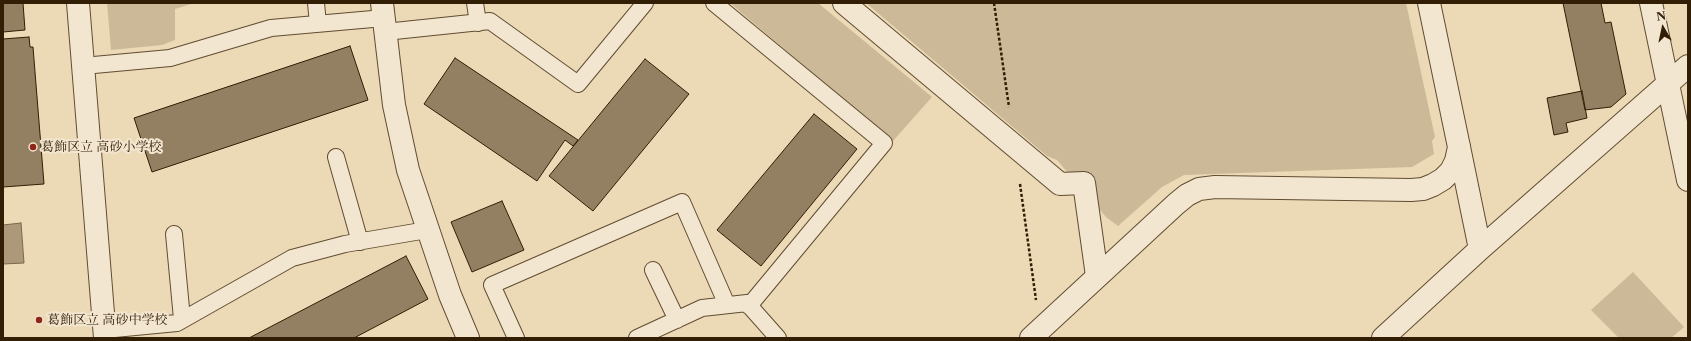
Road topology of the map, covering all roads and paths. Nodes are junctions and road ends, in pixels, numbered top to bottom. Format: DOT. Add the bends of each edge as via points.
graph roads {
  1 [pos="78,3"];
  2 [pos="316,3"];
  3 [pos="475,3"];
  4 [pos="714,3"];
  5 [pos="844,3"];
  6 [pos="1429,3"];
  7 [pos="1651,3"];
  8 [pos="640,5"];
  9 [pos="384,18"];
  10 [pos="478,23"];
  11 [pos="318,24"];
  12 [pos="83,66"];
  13 [pos="1688,66"];
  14 [pos="1668,84"];
  15 [pos="1459,147"];
  16 [pos="336,157"];
  17 [pos="1688,180"];
  18 [pos="427,230"];
  19 [pos="174,234"];
  20 [pos="360,242"];
  21 [pos="1480,250"];
  22 [pos="653,270"];
  23 [pos="1097,276"];
  24 [pos="727,305"];
  25 [pos="749,306"];
  26 [pos="182,320"];
  27 [pos="677,320"];
  28 [pos="104,334"];
  29 [pos="468,338"];
  30 [pos="516,338"];
  31 [pos="637,338"];
  32 [pos="778,338"];
  33 [pos="1031,338"];
  34 [pos="1383,338"];
  1 -- 12 [label="street"];
  2 -- 11 [label="lane"];
  3 -- 10 [label="lane"];
  4 -- 25 [label="lane" via="884,143"];
  5 -- 23 [label="street" via="1060,184 1084,183"];
  6 -- 15 [label="street"];
  7 -- 14 [label="street"];
  8 -- 10 [label="lane" via="578,84 490,21"];
  9 -- 10 [label="lane"];
  9 -- 11 [label="lane"];
  9 -- 18 [label="street" via="394,105 408,170"];
  11 -- 12 [label="lane" via="271,28 170,58"];
  12 -- 28 [label="street"];
  13 -- 14 [label="street"];
  14 -- 17 [label="street"];
  14 -- 21 [label="street"];
  15 -- 21 [label="street"];
  15 -- 23 [label="street" via="1451,171 1443,179 1423,189 1199,189 1176,204"];
  16 -- 20 [label="lane"];
  18 -- 20 [label="lane"];
  18 -- 29 [label="street"];
  19 -- 26 [label="lane"];
  20 -- 26 [label="lane" via="292,258"];
  21 -- 34 [label="street"];
  22 -- 27 [label="lane"];
  23 -- 33 [label="street"];
  24 -- 25 [label="lane" via="747,303"];
  24 -- 27 [label="lane" via="702,308"];
  24 -- 30 [label="lane" via="682,202 492,285"];
  25 -- 32 [label="lane"];
  26 -- 28 [label="lane"];
  27 -- 31 [label="lane"];
}
